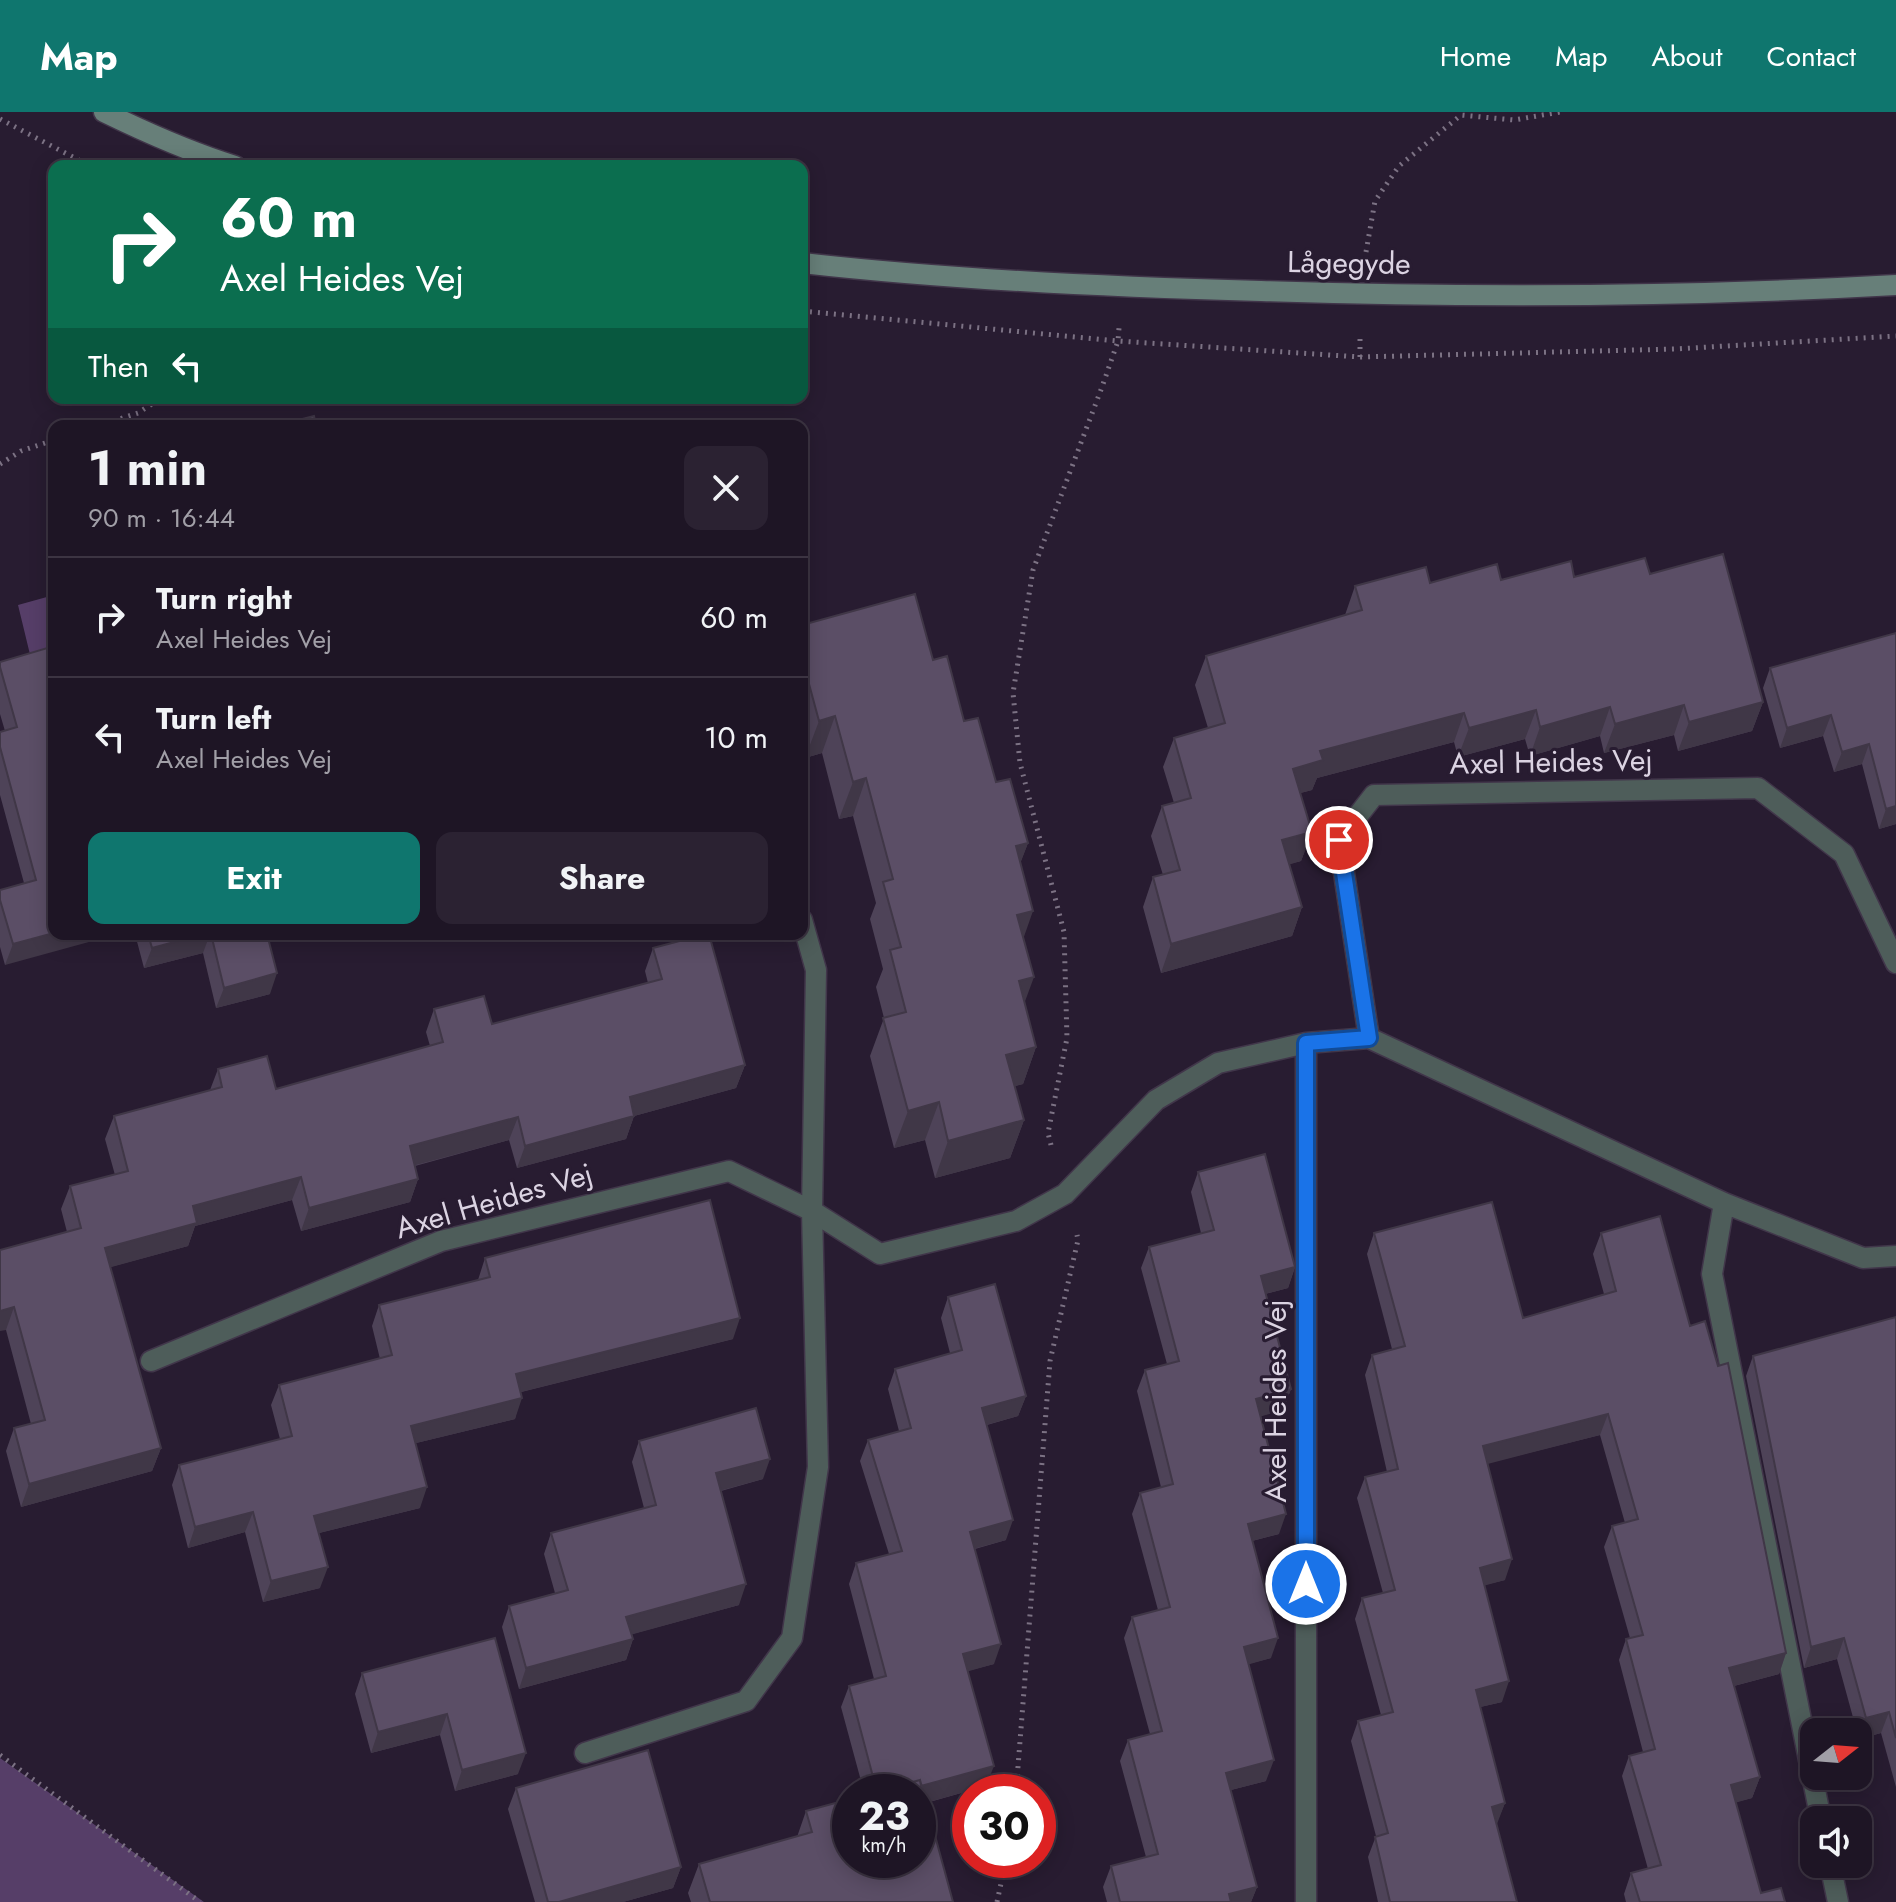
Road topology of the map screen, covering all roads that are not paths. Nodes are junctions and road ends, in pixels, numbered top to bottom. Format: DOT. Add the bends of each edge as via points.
graph roads {
  1 [pos="104,112"];
  2 [pos="216,160"];
  3 [pos="808,264"];
  4 [pos="1896,285"];
  5 [pos="808,940"];
  6 [pos="1896,963"];
  7 [pos="1369,1038"];
  8 [pos="1306,1043"];
  9 [pos="1724,1203"];
  10 [pos="812,1211"];
  11 [pos="1896,1256"];
  12 [pos="151,1361"];
  13 [pos="585,1753"];
  14 [pos="1818,1806"];
  15 [pos="1833,1878"];
  16 [pos="1306,1902"];
  17 [pos="1838,1902"];
  1 -- 2 [label="street"];
  3 -- 4 [label="street, Lågegyde" via="1123,287 1361,294 1710,294"];
  5 -- 10 [label="street" via="816,970"];
  6 -- 7 [label="street, Axel Heides Vej" via="1844,854 1758,788 1374,795 1339,840"];
  7 -- 8 [label="street, Axel Heides Vej"];
  7 -- 9 [label="street, Axel Heides Vej"];
  8 -- 10 [label="street, Axel Heides Vej" via="1218,1063 1156,1100 1065,1194 1016,1221 880,1254"];
  8 -- 16 [label="street, Axel Heides Vej"];
  9 -- 11 [label="street, Axel Heides Vej" via="1863,1258"];
  9 -- 14 [label="street" via="1712,1274"];
  10 -- 12 [label="street, Axel Heides Vej" via="729,1171 441,1241"];
  10 -- 13 [label="street" via="818,1467 792,1638 746,1701"];
  15 -- 17 [label="street"];
}
